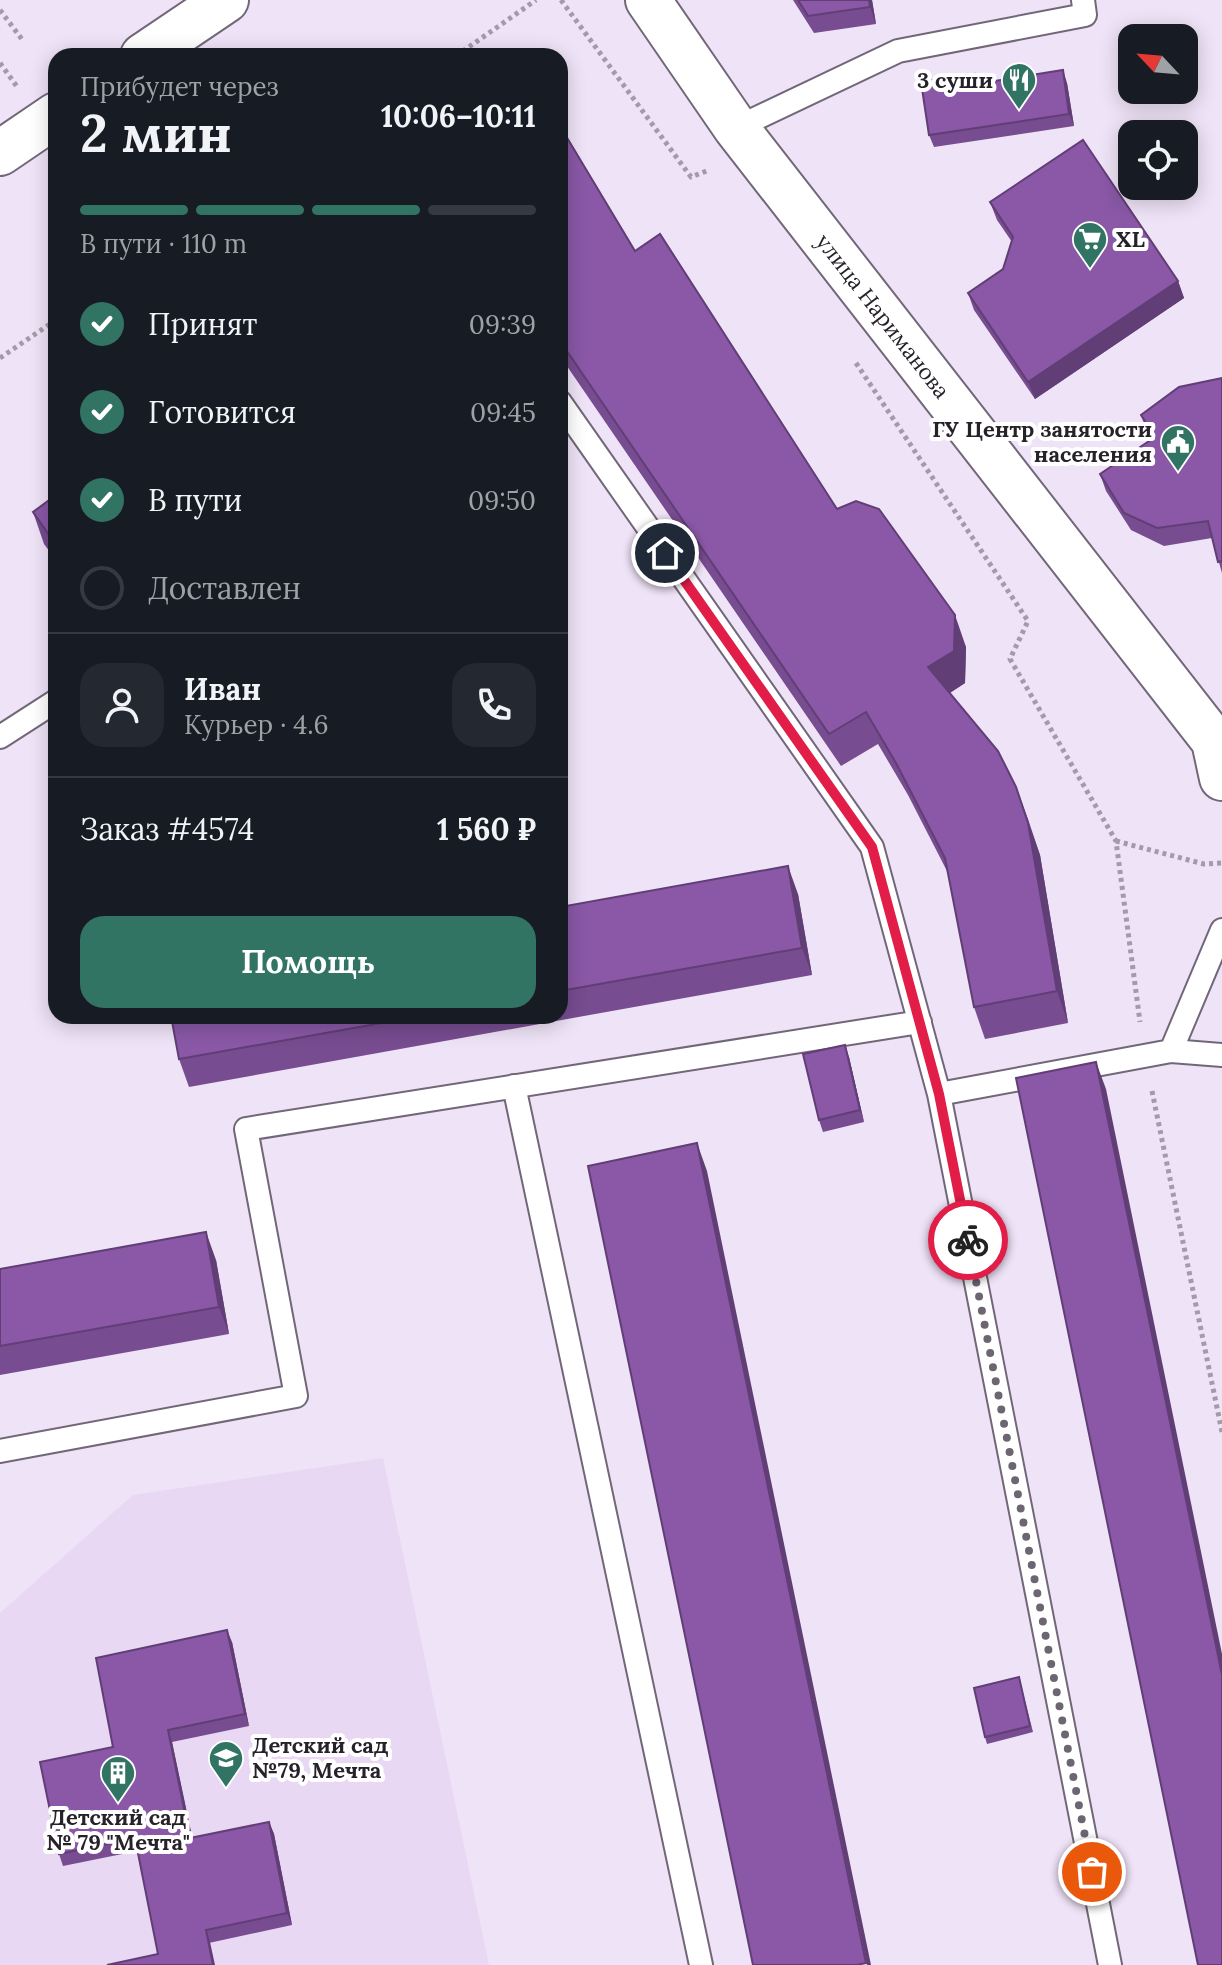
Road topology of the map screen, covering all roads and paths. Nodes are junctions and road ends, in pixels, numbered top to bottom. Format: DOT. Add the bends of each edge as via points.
graph roads {
  1 [pos="226,0"];
  2 [pos="536,0"];
  3 [pos="561,0"];
  4 [pos="648,0"];
  5 [pos="1083,0"];
  6 [pos="0,10"];
  7 [pos="24,42"];
  8 [pos="155,48"];
  9 [pos="467,48"];
  10 [pos="48,120"];
  11 [pos="728,147"];
  12 [pos="0,153"];
  13 [pos="48,325"];
  14 [pos="0,358"];
  15 [pos="855,361"];
  16 [pos="568,413"];
  17 [pos="48,706"];
  18 [pos="0,735"];
  19 [pos="1219,753"];
  20 [pos="1116,841"];
  21 [pos="1222,863"];
  22 [pos="1222,930"];
  23 [pos="920,1022"];
  24 [pos="1171,1051"];
  25 [pos="1144,1055"];
  26 [pos="1222,1055"];
  27 [pos="514,1086"];
  28 [pos="939,1094"];
  29 [pos="1222,1432"];
  30 [pos="0,1451"];
  31 [pos="701,1965"];
  32 [pos="1110,1965"];
  1 -- 8 [label="street"];
  2 -- 9 [label="path"];
  3 -- 11 [label="path" via="691,177"];
  4 -- 11 [label="street, улица Нариманова"];
  5 -- 11 [label="lane" via="1085,15 898,51"];
  6 -- 7 [label="path"];
  10 -- 12 [label="street"];
  11 -- 19 [label="street, улица Нариманова"];
  13 -- 14 [label="path"];
  15 -- 20 [label="path" via="1028,621 1010,659"];
  16 -- 23 [label="lane" via="872,847"];
  17 -- 18 [label="lane"];
  20 -- 21 [label="path" via="1204,864"];
  20 -- 25 [label="path"];
  22 -- 24 [label="lane"];
  23 -- 27 [label="lane"];
  23 -- 28 [label="lane"];
  24 -- 25 [label="lane"];
  24 -- 26 [label="lane"];
  25 -- 28 [label="lane"];
  25 -- 29 [label="path"];
  27 -- 30 [label="lane" via="246,1129 296,1396"];
  27 -- 31 [label="lane"];
  28 -- 32 [label="lane"];
}
